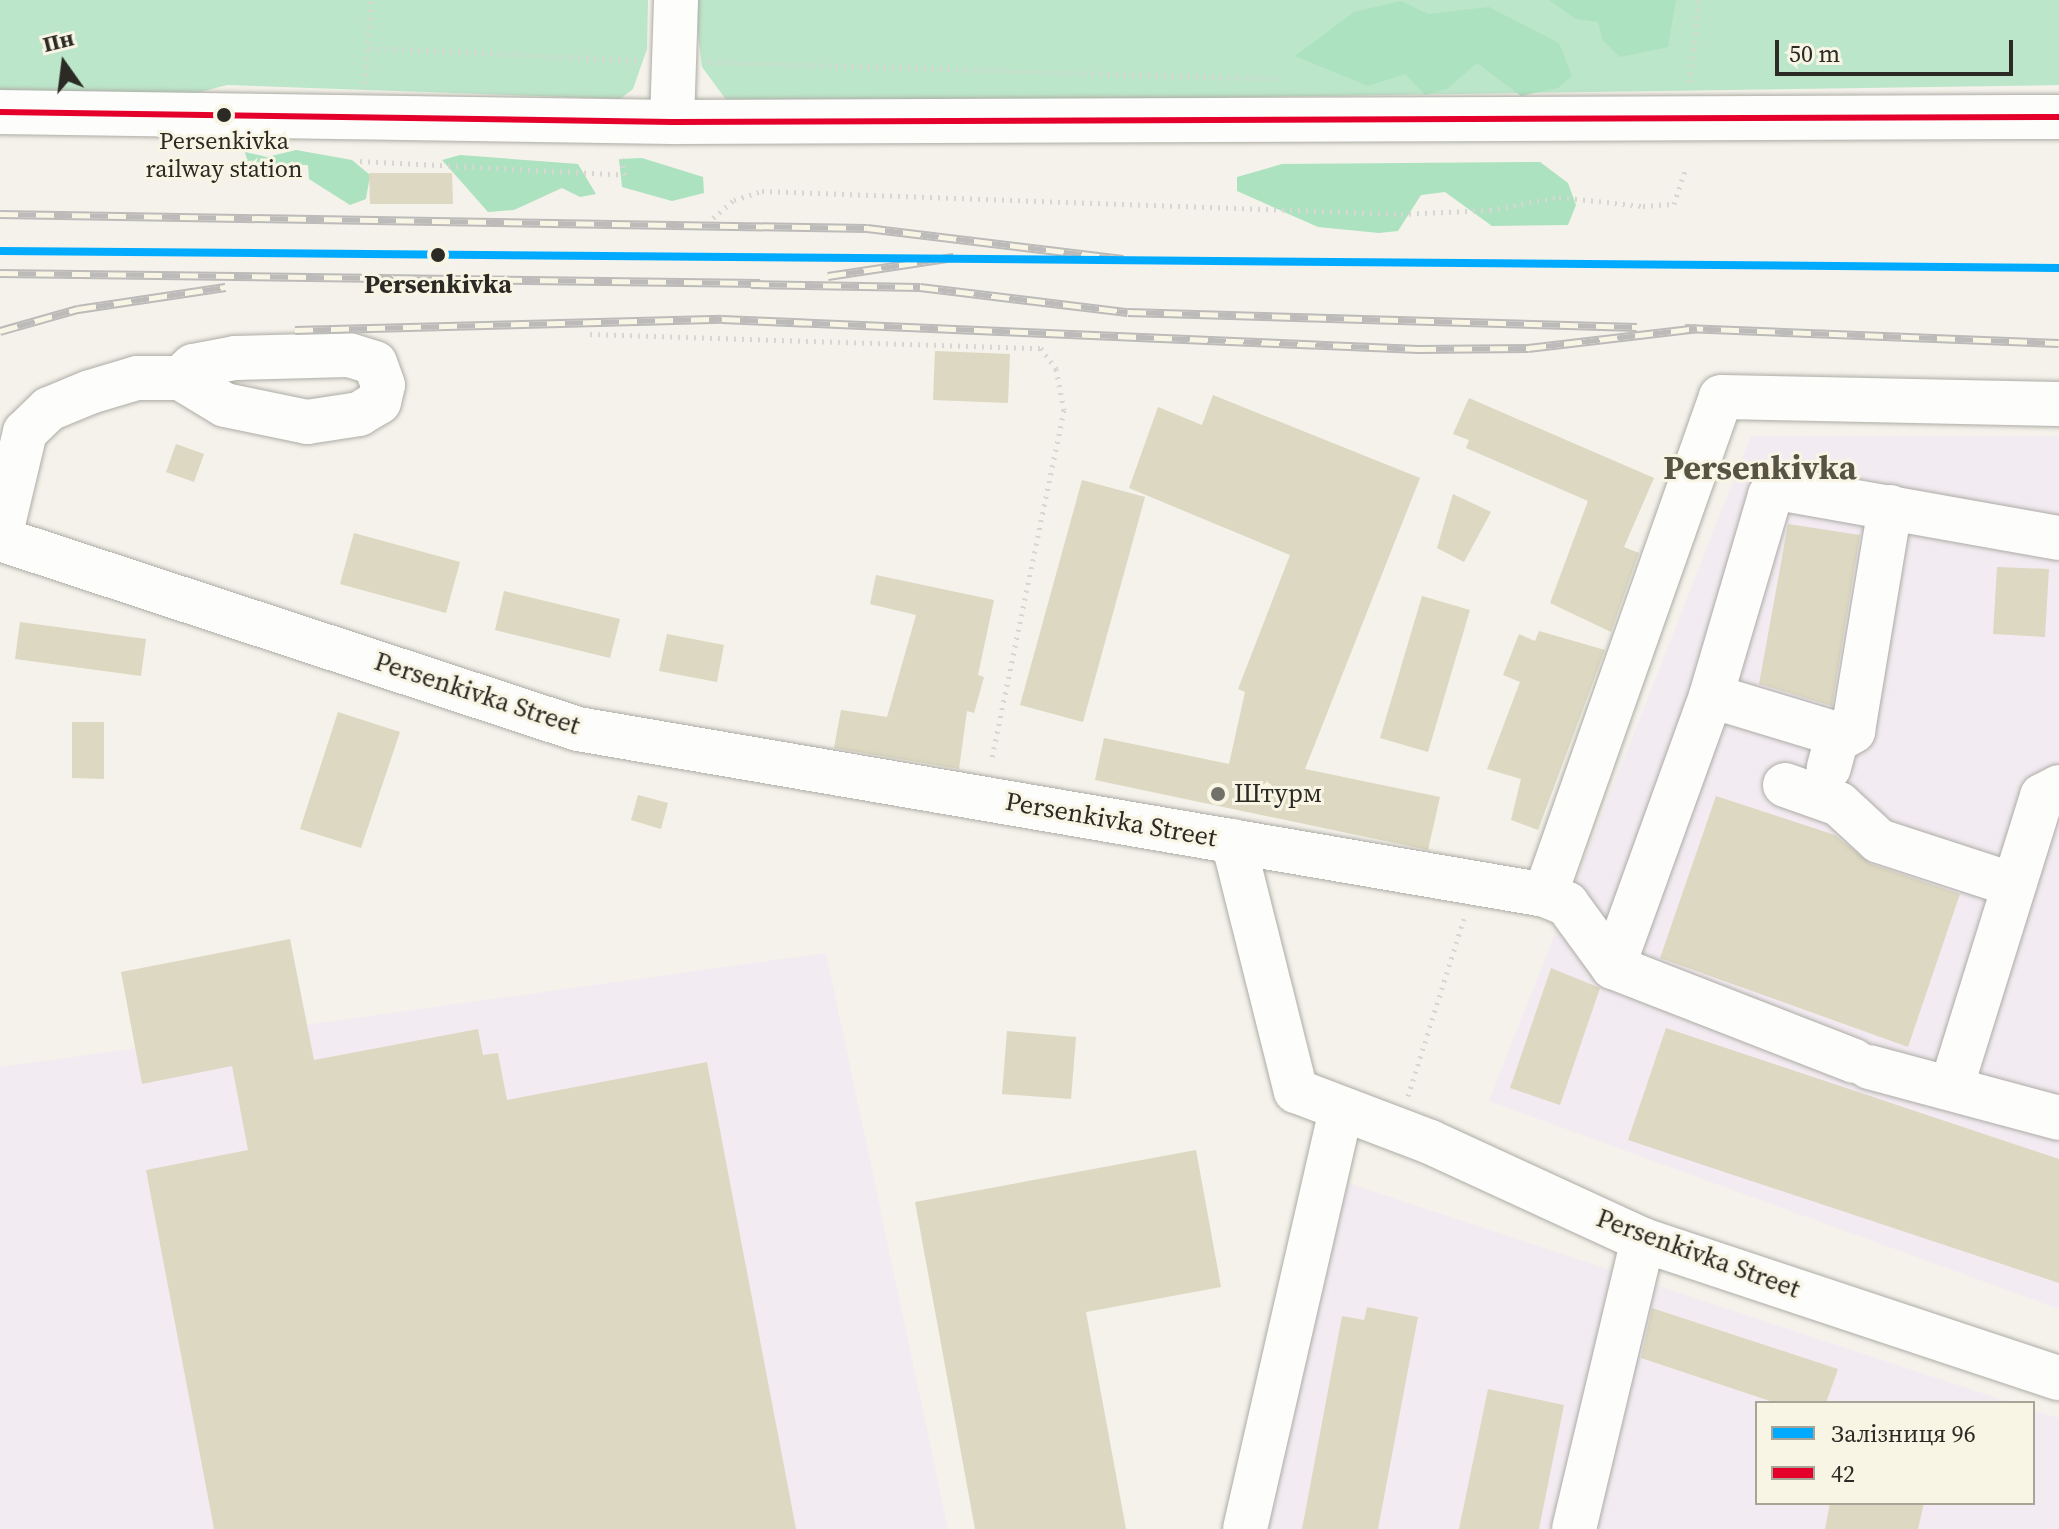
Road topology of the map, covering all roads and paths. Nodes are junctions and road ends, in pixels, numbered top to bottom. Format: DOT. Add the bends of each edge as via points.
graph roads {
  1 [pos="371,0"];
  2 [pos="676,0"];
  3 [pos="1699,0"];
  4 [pos="370,48"];
  5 [pos="674,61"];
  6 [pos="1292,79"];
  7 [pos="365,88"];
  8 [pos="1689,91"];
  9 [pos="0,112"];
  10 [pos="2059,117"];
  11 [pos="672,122"];
  12 [pos="621,158"];
  13 [pos="360,161"];
  14 [pos="1685,170"];
  15 [pos="713,218"];
  16 [pos="590,334"];
  17 [pos="180,378"];
  18 [pos="2059,404"];
  19 [pos="1890,507"];
  20 [pos="0,538"];
  21 [pos="2059,538"];
  22 [pos="1711,696"];
  23 [pos="1836,741"];
  24 [pos="2059,787"];
  25 [pos="983,799"];
  26 [pos="1233,841"];
  27 [pos="1475,883"];
  28 [pos="2014,885"];
  29 [pos="1545,895"];
  30 [pos="1613,967"];
  31 [pos="1952,1085"];
  32 [pos="1341,1111"];
  33 [pos="2059,1118"];
  34 [pos="1396,1131"];
  35 [pos="1643,1240"];
  36 [pos="2059,1378"];
  37 [pos="1245,1529"];
  38 [pos="1574,1529"];
  1 -- 4 [label="path"];
  2 -- 5 [label="main road"];
  3 -- 8 [label="path"];
  4 -- 5 [label="path"];
  4 -- 7 [label="path"];
  5 -- 6 [label="path"];
  5 -- 11 [label="main road"];
  9 -- 11 [label="main road"];
  10 -- 11 [label="main road"];
  12 -- 13 [label="path" via="625,175"];
  14 -- 15 [label="path" via="1674,204 1643,206 1559,197 1490,210 1401,214 762,191 734,200"];
  16 -- 25 [label="path" via="1041,348 1056,369 1064,410"];
  17 -- 20 [label="main road" via="137,378 49,409 25,432"];
  18 -- 29 [label="main road" via="1721,397"];
  19 -- 21 [label="main road"];
  19 -- 22 [label="main road" via="1783,489 1770,495"];
  19 -- 23 [label="main road" via="1853,731"];
  20 -- 25 [label="main road, Persenkivka Street" via="578,729"];
  22 -- 23 [label="main road" via="1830,732"];
  22 -- 30 [label="main road"];
  23 -- 28 [label="main road" via="1803,791 1862,820 1879,841"];
  24 -- 28 [label="main road" via="2042,796"];
  25 -- 26 [label="main road, Persenkivka Street"];
  26 -- 27 [label="main road"];
  26 -- 32 [label="main road, Persenkivka Street" via="1292,1082 1296,1091"];
  27 -- 29 [label="main road"];
  27 -- 34 [label="path"];
  28 -- 31 [label="main road"];
  29 -- 30 [label="main road" via="1567,904"];
  30 -- 31 [label="main road" via="1862,1064"];
  31 -- 33 [label="main road"];
  32 -- 34 [label="main road, Persenkivka Street"];
  32 -- 37 [label="main road"];
  34 -- 35 [label="main road, Persenkivka Street"];
  35 -- 36 [label="main road, Persenkivka Street"];
  35 -- 38 [label="main road"];
}
